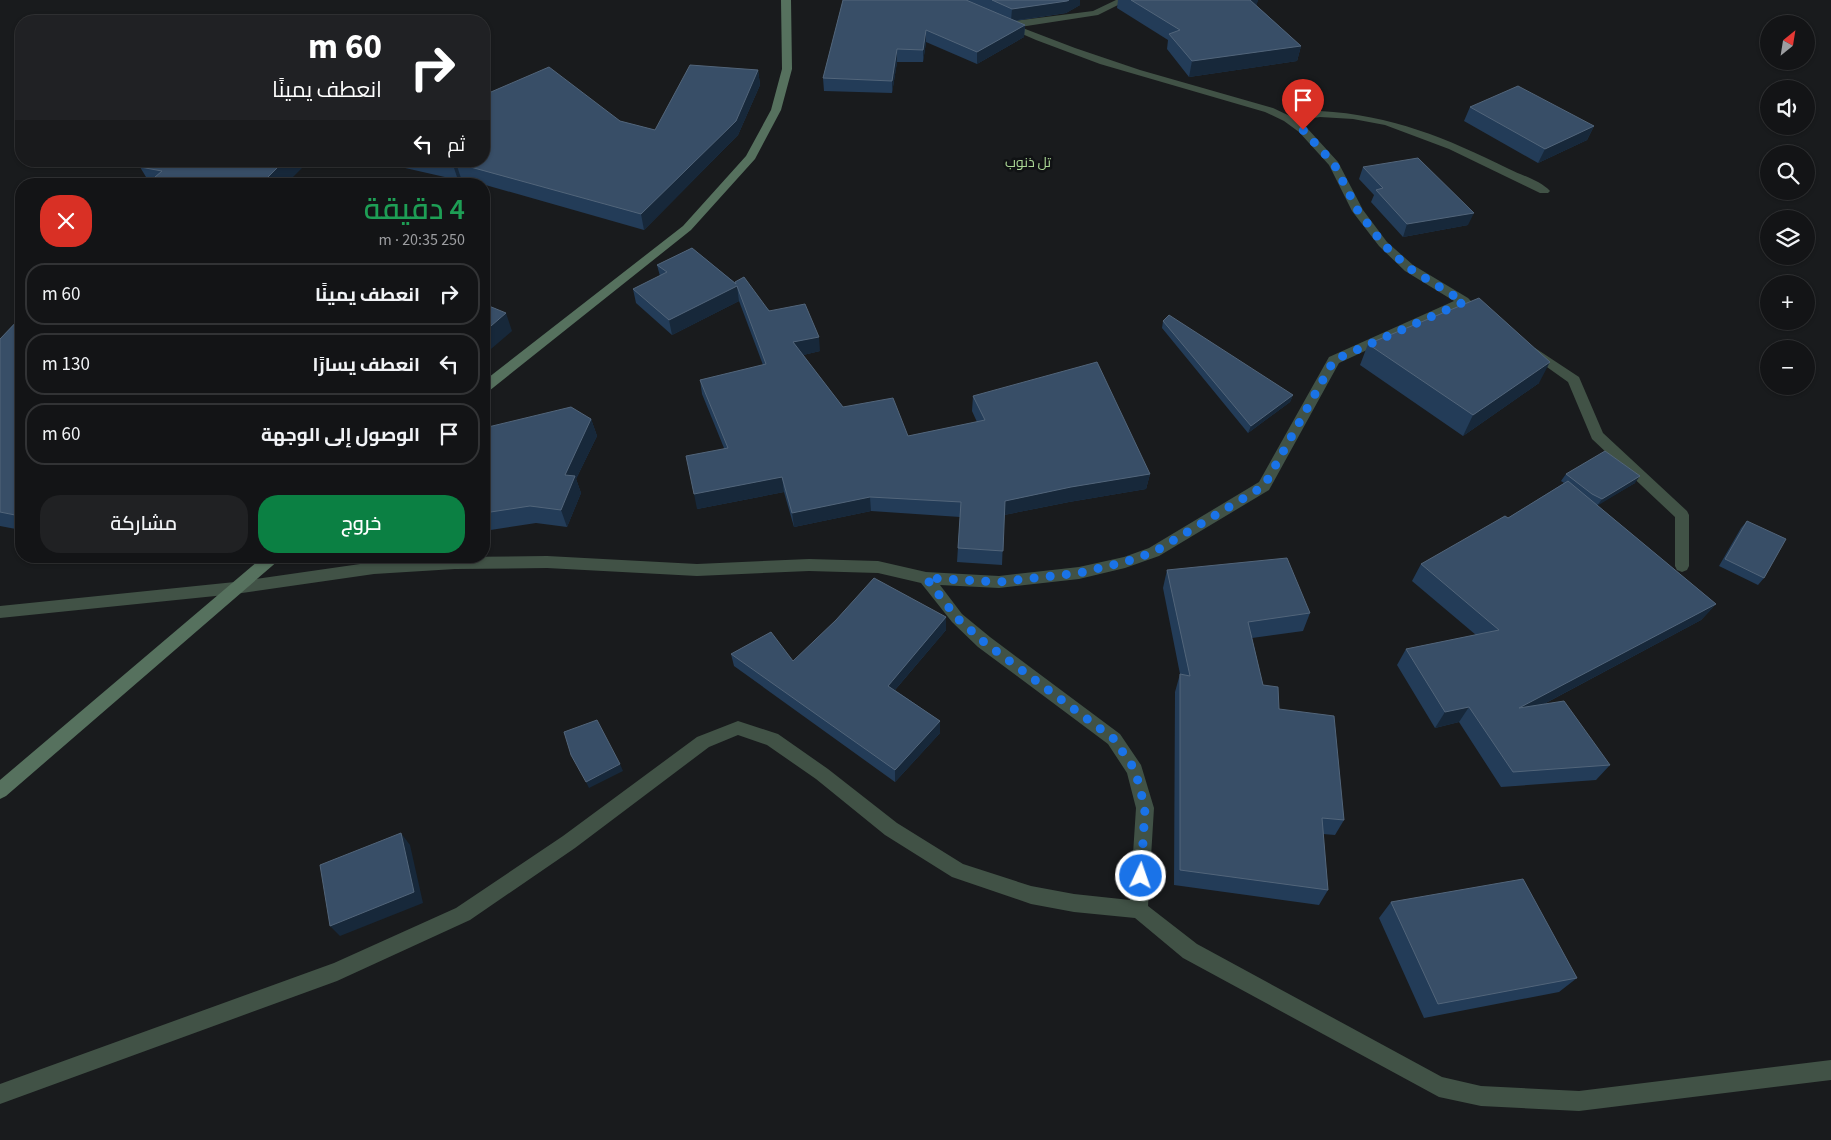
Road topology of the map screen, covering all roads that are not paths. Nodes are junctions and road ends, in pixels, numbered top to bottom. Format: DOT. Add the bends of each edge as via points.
graph roads {
  1 [pos="786,0"];
  2 [pos="1123,0"];
  3 [pos="1288,119"];
  4 [pos="1544,191"];
  5 [pos="1464,302"];
  6 [pos="1480,313"];
  7 [pos="1527,346"];
  8 [pos="490,383"];
  9 [pos="265,563"];
  10 [pos="455,563"];
  11 [pos="490,563"];
  12 [pos="1682,566"];
  13 [pos="926,578"];
  14 [pos="235,588"];
  15 [pos="0,612"];
  16 [pos="0,791"];
  17 [pos="1138,910"];
  18 [pos="1831,1070"];
  19 [pos="0,1094"];
  1 -- 8 [label="street" via="787,69 776,110 751,157 687,228"];
  2 -- 3 [label="street" via="1096,13 1006,24 1124,70 1269,110"];
  3 -- 4 [label="street" via="1324,114 1398,126"];
  3 -- 5 [label="street" via="1303,130 1334,164 1358,211 1383,244 1409,268"];
  5 -- 6 [label="street"];
  5 -- 13 [label="street" via="1334,360 1264,486 1154,552 1079,573 999,582"];
  7 -- 12 [label="street" via="1574,380 1597,436 1682,515"];
  9 -- 14 [label="street"];
  10 -- 14 [label="street" via="374,568"];
  11 -- 13 [label="street" via="547,562 697,570 809,565 878,567"];
  13 -- 17 [label="street" via="957,618 984,642 1114,739 1135,770 1145,808"];
  14 -- 15 [label="street"];
  14 -- 16 [label="street"];
  17 -- 18 [label="street" via="1190,951 1439,1086 1481,1096 1578,1101"];
  17 -- 19 [label="street" via="1031,895 958,871 891,829 772,739 738,728 703,742 569,842 463,914 337,972"];
}
